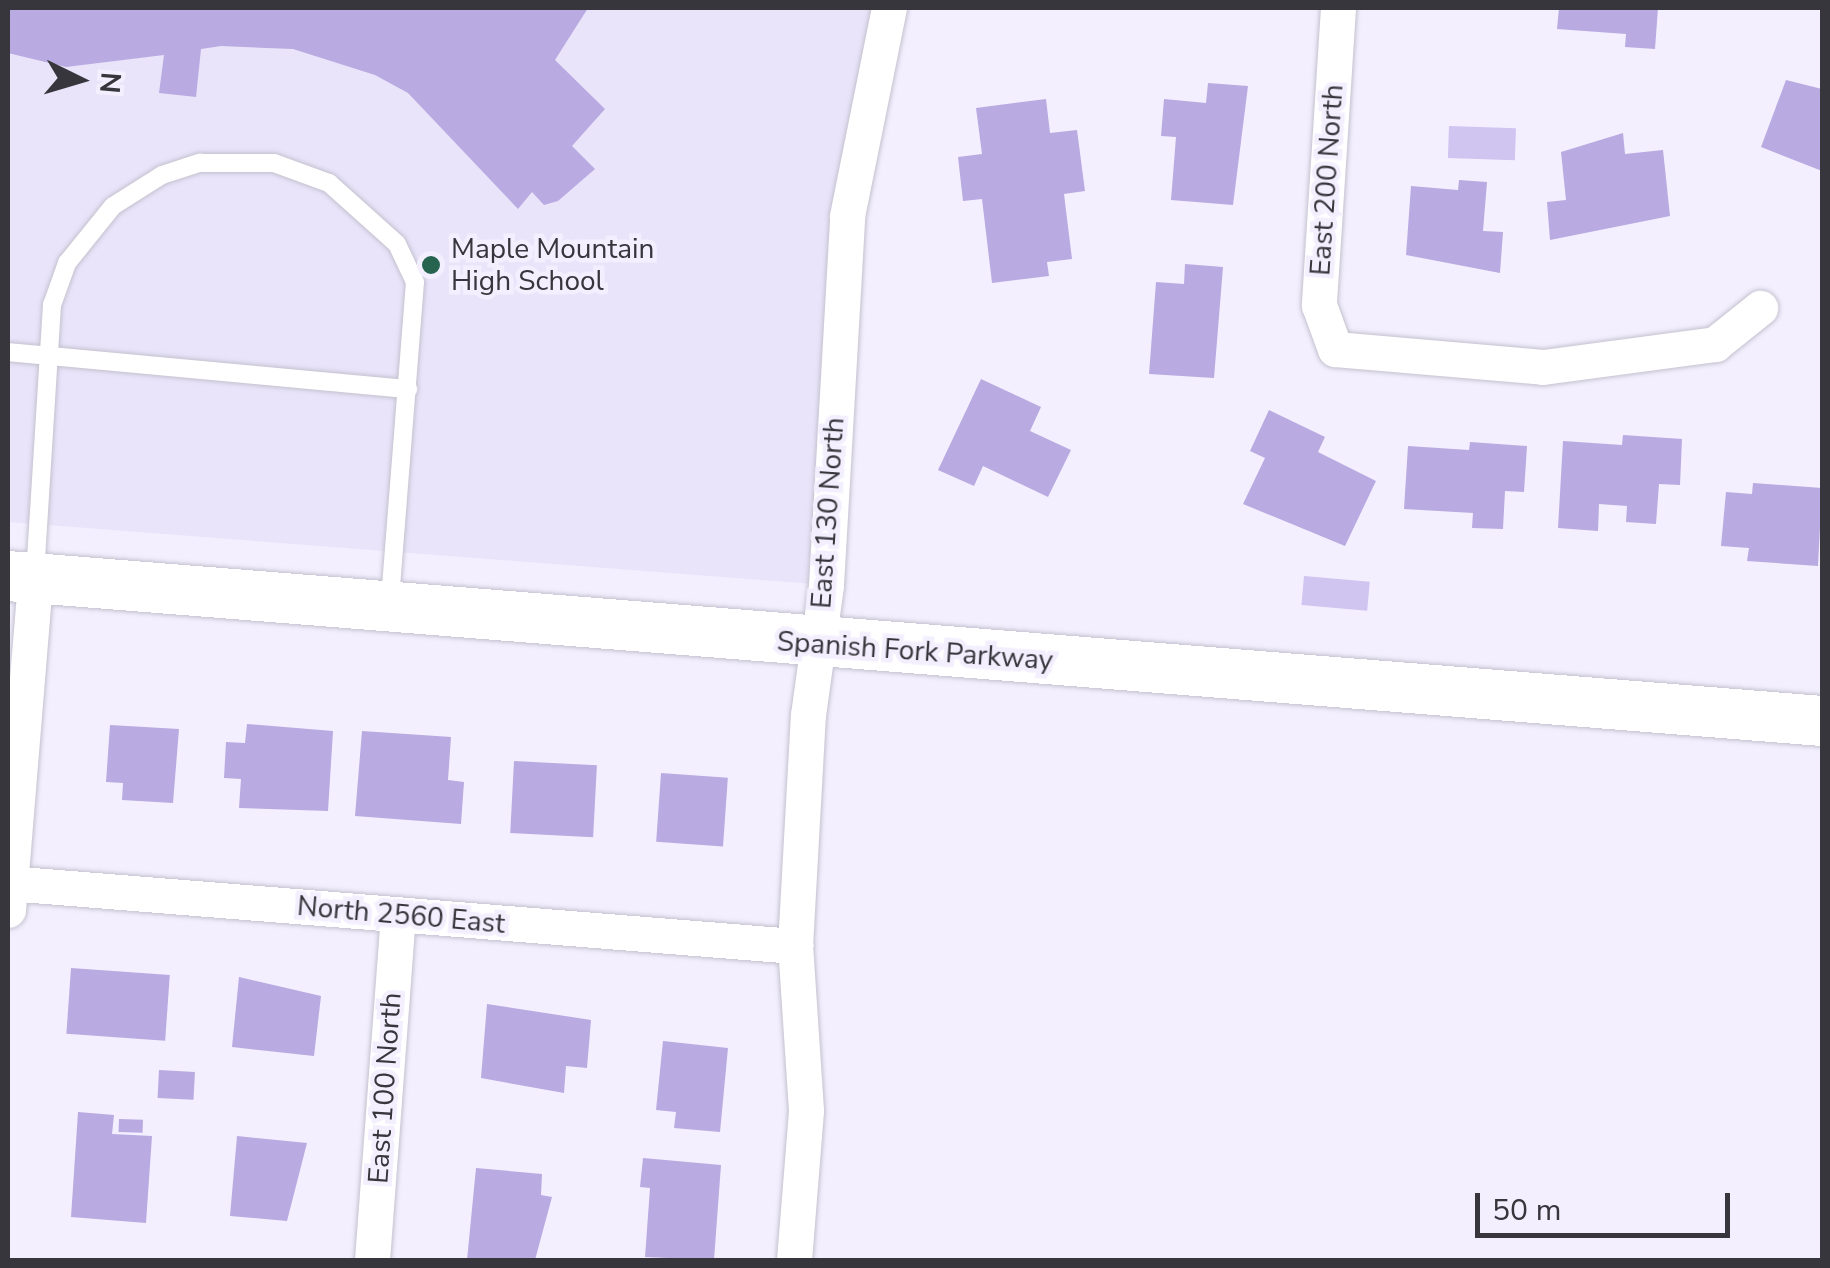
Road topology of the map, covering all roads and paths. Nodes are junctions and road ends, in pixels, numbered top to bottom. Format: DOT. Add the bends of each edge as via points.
graph roads {
  1 [pos="888,8"];
  2 [pos="1338,8"];
  3 [pos="1760,308"];
  4 [pos="8,352"];
  5 [pos="48,356"];
  6 [pos="408,388"];
  7 [pos="21,578"];
  8 [pos="390,608"];
  9 [pos="819,640"];
  10 [pos="1822,721"];
  11 [pos="8,892"];
  12 [pos="398,914"];
  13 [pos="794,946"];
  14 [pos="372,1260"];
  15 [pos="794,1260"];
  1 -- 9 [label="street, East 130 North" via="847,216"];
  2 -- 3 [label="street, East 200 North" via="1319,306 1335,349 1542,368 1715,344"];
  4 -- 5 [label="lane"];
  5 -- 6 [label="lane"];
  5 -- 6 [label="lane" via="67,263 113,206 200,162 274,163 329,184 397,244 415,282"];
  5 -- 7 [label="lane"];
  6 -- 8 [label="lane"];
  7 -- 8 [label="street, Spanish Fork Parkway"];
  7 -- 11 [label="street"];
  8 -- 9 [label="street, Spanish Fork Parkway"];
  9 -- 10 [label="street, Spanish Fork Parkway"];
  9 -- 13 [label="street, East 130 North"];
  11 -- 12 [label="street, North 2560 East"];
  12 -- 13 [label="street, North 2560 East"];
  12 -- 14 [label="street, East 100 North"];
  13 -- 15 [label="street, East 130 North" via="806,1110"];
}
